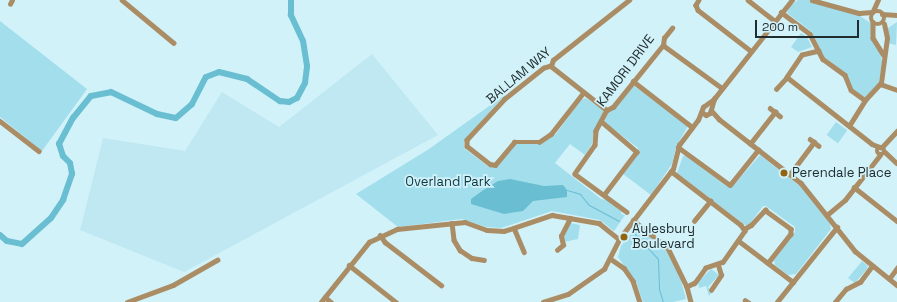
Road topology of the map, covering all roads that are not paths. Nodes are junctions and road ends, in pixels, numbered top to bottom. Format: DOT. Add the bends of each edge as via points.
graph roads {
  1 [pos="122,0"];
  2 [pos="629,0"];
  3 [pos="699,0"];
  4 [pos="748,0"];
  5 [pos="792,0"];
  6 [pos="812,0"];
  7 [pos="878,0"];
  8 [pos="787,2"];
  9 [pos="780,12"];
  10 [pos="859,12"];
  11 [pos="872,12"];
  12 [pos="880,13"];
  13 [pos="897,15"];
  14 [pos="774,20"];
  15 [pos="872,21"];
  16 [pos="885,23"];
  17 [pos="672,28"];
  18 [pos="174,43"];
  19 [pos="663,45"];
  20 [pos="751,51"];
  21 [pos="819,51"];
  22 [pos="884,56"];
  23 [pos="551,66"];
  24 [pos="787,77"];
  25 [pos="633,81"];
  26 [pos="880,84"];
  27 [pos="722,88"];
  28 [pos="776,89"];
  29 [pos="897,90"];
  30 [pos="583,93"];
  31 [pos="714,99"];
  32 [pos="865,100"];
  33 [pos="706,105"];
  34 [pos="770,108"];
  35 [pos="607,110"];
  36 [pos="711,110"];
  37 [pos="775,112"];
  38 [pos="705,114"];
  39 [pos="780,116"];
  40 [pos="719,119"];
  41 [pos="0,121"];
  42 [pos="602,122"];
  43 [pos="849,126"];
  44 [pos="692,127"];
  45 [pos="897,131"];
  46 [pos="810,139"];
  47 [pos="814,142"];
  48 [pos="750,144"];
  49 [pos="819,146"];
  50 [pos="678,150"];
  51 [pos="758,150"];
  52 [pos="39,151"];
  53 [pos="882,151"];
  54 [pos="897,163"];
  55 [pos="671,171"];
  56 [pos="790,174"];
  57 [pos="854,187"];
  58 [pos="605,194"];
  59 [pos="710,201"];
  60 [pos="627,212"];
  61 [pos="827,215"];
  62 [pos="570,218"];
  63 [pos="633,220"];
  64 [pos="897,221"];
  65 [pos="694,222"];
  66 [pos="452,223"];
  67 [pos="514,228"];
  68 [pos="836,228"];
  69 [pos="744,229"];
  70 [pos="380,235"];
  71 [pos="620,239"];
  72 [pos="740,241"];
  73 [pos="557,250"];
  74 [pos="524,252"];
  75 [pos="611,259"];
  76 [pos="216,260"];
  77 [pos="484,260"];
  78 [pos="768,263"];
  79 [pos="349,265"];
  80 [pos="718,265"];
  81 [pos="872,266"];
  82 [pos="897,268"];
  83 [pos="889,279"];
  84 [pos="793,282"];
  85 [pos="441,285"];
  86 [pos="897,285"];
  87 [pos="687,286"];
  88 [pos="711,290"];
  89 [pos="324,297"];
  90 [pos="127,302"];
  91 [pos="321,302"];
  92 [pos="331,302"];
  93 [pos="396,302"];
  94 [pos="543,302"];
  95 [pos="640,302"];
  96 [pos="691,302"];
  97 [pos="777,302"];
  98 [pos="835,302"];
  1 -- 18 [label="street"];
  2 -- 23 [label="street, BALLAM WAY" via="553,60"];
  3 -- 20 [label="street" via="696,5 698,10"];
  4 -- 14 [label="street"];
  5 -- 8 [label="street"];
  6 -- 10 [label="street"];
  7 -- 11 [label="street"];
  7 -- 12 [label="street"];
  8 -- 9 [label="street"];
  9 -- 14 [label="street"];
  9 -- 21 [label="street" via="810,34"];
  10 -- 11 [label="street"];
  10 -- 15 [label="street"];
  11 -- 12 [label="street"];
  11 -- 15 [label="street"];
  12 -- 13 [label="street"];
  12 -- 16 [label="street"];
  13 -- 16 [label="street"];
  14 -- 20 [label="street"];
  15 -- 16 [label="street" via="878,26"];
  15 -- 22 [label="street" via="873,38"];
  16 -- 22 [label="street" via="887,38"];
  17 -- 19 [label="street, KAMORI DRIVE" via="664,38"];
  19 -- 25 [label="street, KAMORI DRIVE"];
  19 -- 27 [label="street"];
  20 -- 27 [label="street"];
  21 -- 24 [label="street" via="802,55"];
  21 -- 32 [label="street" via="824,60 845,75 852,92"];
  22 -- 26 [label="street"];
  23 -- 30 [label="street"];
  23 -- 30 [label="street, BALLAM WAY" via="544,68 505,99 466,143 469,148 495,165 514,142 539,142 551,134"];
  24 -- 28 [label="street"];
  24 -- 43 [label="street"];
  25 -- 35 [label="street, KAMORI DRIVE" via="613,107"];
  25 -- 44 [label="street"];
  26 -- 29 [label="street"];
  26 -- 32 [label="street"];
  27 -- 31 [label="street"];
  30 -- 35 [label="street"];
  31 -- 33 [label="street"];
  31 -- 36 [label="street"];
  32 -- 43 [label="street"];
  33 -- 36 [label="street"];
  33 -- 38 [label="street"];
  34 -- 37 [label="street"];
  35 -- 42 [label="street, KAMORI DRIVE"];
  36 -- 38 [label="street"];
  36 -- 40 [label="street"];
  37 -- 39 [label="street"];
  37 -- 48 [label="street"];
  38 -- 40 [label="street"];
  38 -- 44 [label="street"];
  40 -- 48 [label="street"];
  41 -- 52 [label="street"];
  42 -- 58 [label="street, KAMORI DRIVE" via="596,131 595,145 575,172 578,178 599,194"];
  42 -- 58 [label="street" via="637,152"];
  43 -- 53 [label="street"];
  44 -- 50 [label="street"];
  45 -- 53 [label="street"];
  46 -- 47 [label="street"];
  47 -- 49 [label="street"];
  47 -- 56 [label="street"];
  48 -- 51 [label="street"];
  50 -- 51 [label="street" via="730,185"];
  50 -- 55 [label="street"];
  51 -- 56 [label="street"];
  53 -- 54 [label="street"];
  53 -- 57 [label="street"];
  55 -- 59 [label="street"];
  55 -- 63 [label="street"];
  56 -- 61 [label="street" via="806,188"];
  57 -- 61 [label="street"];
  57 -- 64 [label="street"];
  58 -- 60 [label="street, KAMORI DRIVE"];
  59 -- 65 [label="street"];
  59 -- 69 [label="street"];
  61 -- 68 [label="street"];
  62 -- 67 [label="street" via="548,215"];
  62 -- 71 [label="street" via="599,223"];
  62 -- 73 [label="street" via="561,236 563,245"];
  63 -- 71 [label="street"];
  63 -- 87 [label="street" via="668,248"];
  66 -- 67 [label="street" via="465,222 493,231"];
  66 -- 70 [label="street" via="397,229"];
  66 -- 77 [label="street" via="454,240 460,250 472,258"];
  67 -- 74 [label="street"];
  68 -- 81 [label="street" via="855,251"];
  68 -- 84 [label="street"];
  69 -- 72 [label="street"];
  69 -- 78 [label="street" via="750,227 765,210 791,229 791,234"];
  70 -- 79 [label="street" via="368,242"];
  70 -- 85 [label="street" via="385,242"];
  71 -- 75 [label="street"];
  72 -- 78 [label="street"];
  72 -- 80 [label="street"];
  75 -- 94 [label="street" via="599,273 578,288"];
  75 -- 95 [label="street" via="624,268 633,281"];
  76 -- 90 [label="street" via="173,285"];
  78 -- 84 [label="street"];
  79 -- 89 [label="street"];
  79 -- 93 [label="street"];
  80 -- 87 [label="street" via="706,268 695,283"];
  80 -- 88 [label="street" via="721,275"];
  81 -- 83 [label="street"];
  81 -- 98 [label="street" via="860,282 846,289"];
  82 -- 83 [label="street"];
  83 -- 86 [label="street"];
  84 -- 97 [label="street"];
  87 -- 96 [label="street"];
  89 -- 91 [label="street"];
  89 -- 92 [label="street"];
}
